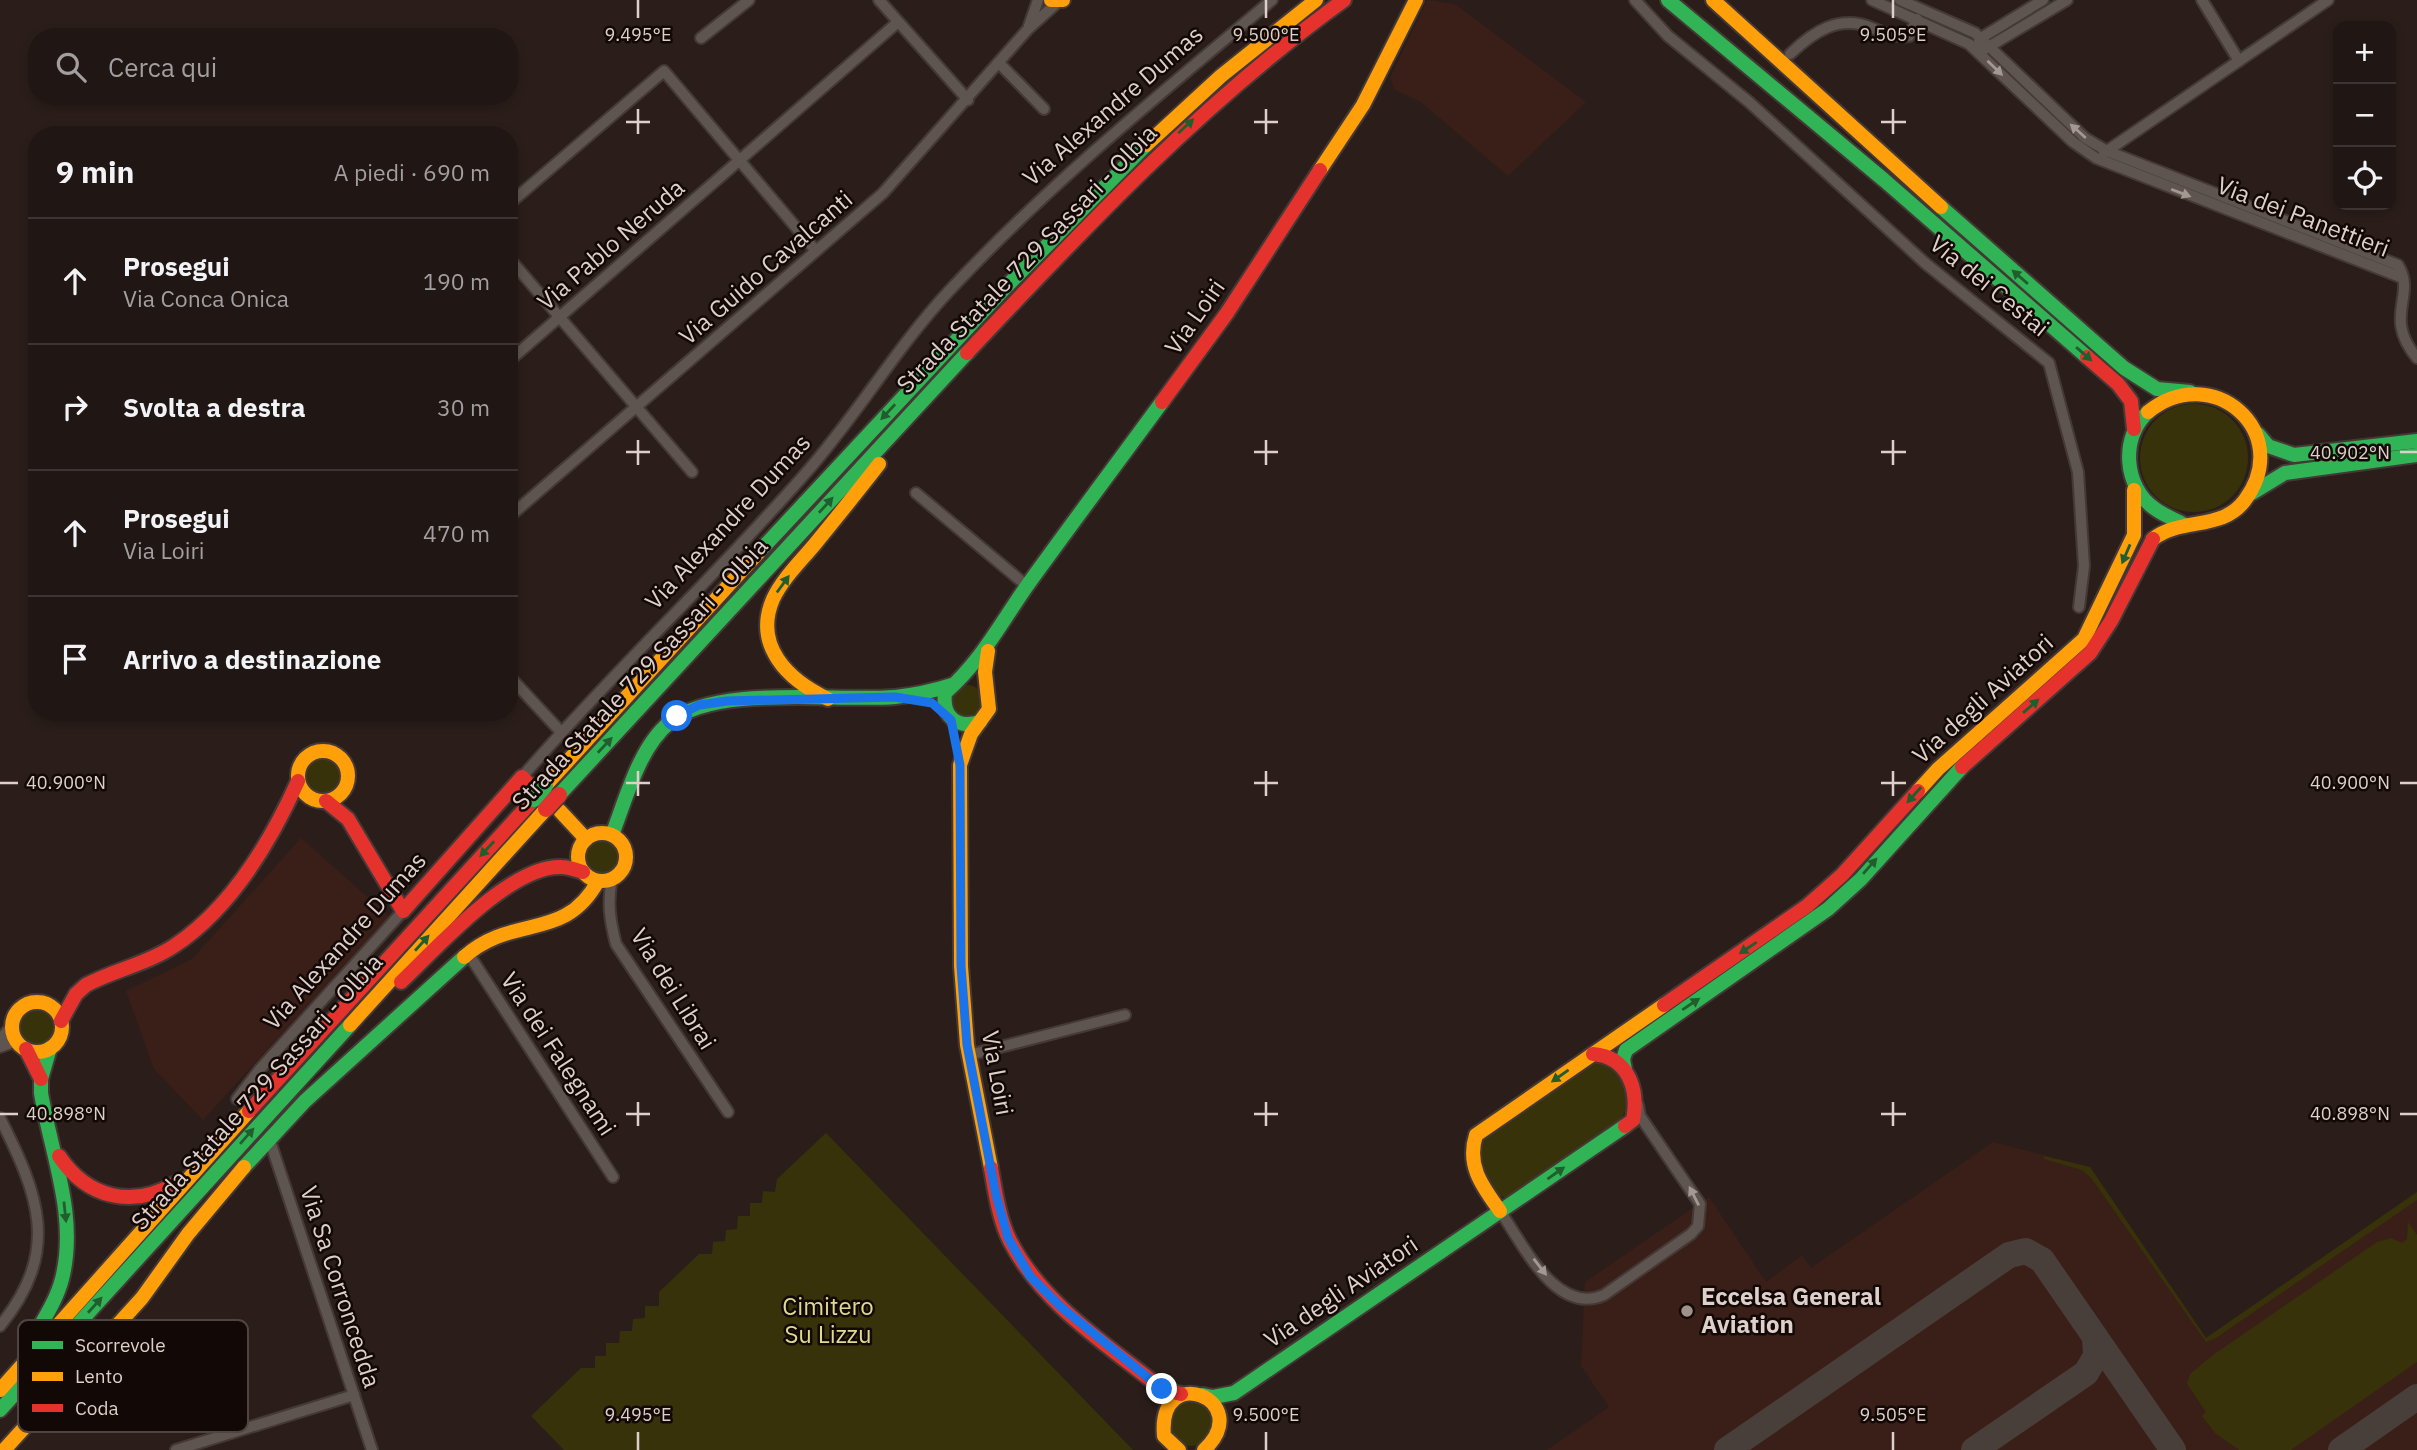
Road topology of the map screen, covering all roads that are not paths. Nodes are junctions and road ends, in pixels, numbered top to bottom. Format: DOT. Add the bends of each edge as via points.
graph roads {
  1 [pos="749,0"];
  2 [pos="879,0"];
  3 [pos="1038,0"];
  4 [pos="1057,0"];
  5 [pos="1272,0"];
  6 [pos="1316,0"];
  7 [pos="1416,0"];
  8 [pos="1635,0"];
  9 [pos="1668,0"];
  10 [pos="1686,0"];
  11 [pos="1696,0"];
  12 [pos="1713,0"];
  13 [pos="1872,0"];
  14 [pos="1900,0"];
  15 [pos="2043,0"];
  16 [pos="2067,0"];
  17 [pos="2202,0"];
  18 [pos="2328,0"];
  19 [pos="1342,2"];
  20 [pos="1917,19"];
  21 [pos="898,22"];
  22 [pos="1028,29"];
  23 [pos="701,38"];
  24 [pos="1981,38"];
  25 [pos="1989,48"];
  26 [pos="1976,50"];
  27 [pos="1790,54"];
  28 [pos="2239,61"];
  29 [pos="999,63"];
  30 [pos="1762,86"];
  31 [pos="968,100"];
  32 [pos="1749,102"];
  33 [pos="1044,109"];
  34 [pos="2107,151"];
  35 [pos="2096,158"];
  36 [pos="740,162"];
  37 [pos="1901,173"];
  38 [pos="1884,180"];
  39 [pos="518,196"];
  40 [pos="816,251"];
  41 [pos="518,268"];
  42 [pos="2417,275"];
  43 [pos="2403,278"];
  44 [pos="560,317"];
  45 [pos="969,351"];
  46 [pos="518,353"];
  47 [pos="2417,358"];
  48 [pos="2190,392"];
  49 [pos="637,407"];
  50 [pos="2253,428"];
  51 [pos="2134,429"];
  52 [pos="2417,441"];
  53 [pos="2417,455"];
  54 [pos="692,472"];
  55 [pos="2134,487"];
  56 [pos="916,494"];
  57 [pos="2251,494"];
  58 [pos="518,509"];
  59 [pos="2183,524"];
  60 [pos="1027,586"];
  61 [pos="2079,607"];
  62 [pos="989,647"];
  63 [pos="954,684"];
  64 [pos="518,686"];
  65 [pos="988,693"];
  66 [pos="895,697"];
  67 [pos="828,699"];
  68 [pos="949,717"];
  69 [pos="980,722"];
  70 [pos="561,732"];
  71 [pos="960,765"];
  72 [pos="524,780"];
  73 [pos="298,781"];
  74 [pos="344,789"];
  75 [pos="319,800"];
  76 [pos="548,800"];
  77 [pos="286,812"];
  78 [pos="348,819"];
  79 [pos="612,835"];
  80 [pos="586,839"];
  81 [pos="583,872"];
  82 [pos="605,880"];
  83 [pos="404,911"];
  84 [pos="468,953"];
  85 [pos="76,994"];
  86 [pos="46,1004"];
  87 [pos="1125,1015"];
  88 [pos="61,1021"];
  89 [pos="14,1039"];
  90 [pos="0,1047"];
  91 [pos="50,1048"];
  92 [pos="327,1048"];
  93 [pos="1593,1054"];
  94 [pos="969,1055"];
  95 [pos="1625,1070"];
  96 [pos="41,1079"];
  97 [pos="1636,1098"];
  98 [pos="237,1099"];
  99 [pos="728,1112"];
  100 [pos="0,1118"];
  101 [pos="270,1138"];
  102 [pos="53,1144"];
  103 [pos="202,1163"];
  104 [pos="613,1177"];
  105 [pos="1500,1211"];
  106 [pos="43,1320"];
  107 [pos="63,1320"];
  108 [pos="81,1320"];
  109 [pos="122,1320"];
  110 [pos="0,1326"];
  111 [pos="18,1363"];
  112 [pos="18,1370"];
  113 [pos="1145,1377"];
  114 [pos="5,1385"];
  115 [pos="18,1390"];
  116 [pos="1234,1393"];
  117 [pos="1181,1394"];
  118 [pos="354,1395"];
  119 [pos="1203,1395"];
  120 [pos="0,1410"];
  121 [pos="1162,1414"];
  122 [pos="1220,1414"];
  123 [pos="248,1428"];
  124 [pos="20,1432"];
  125 [pos="234,1432"];
  126 [pos="1221,1444"];
  127 [pos="4,1450"];
  128 [pos="176,1450"];
  129 [pos="372,1450"];
  130 [pos="1179,1450"];
  131 [pos="1204,1450"];
  1 -- 23 [label="street"];
  2 -- 21 [label="street"];
  3 -- 22 [label="street, Via Guido Cavalcanti"];
  4 -- 22 [label="street, Via Guido Cavalcanti"];
  5 -- 70 [label="street, Via Alexandre Dumas" via="1127,121 948,292 804,476"];
  6 -- 76 [label="main road, Strada Statale 729 Sassari - Olbia, one-way" via="1217,77 1127,162 897,402"];
  7 -- 60 [label="main road, Via Loiri" via="1363,105 1227,313"];
  8 -- 32 [label="street, Via dei Cestai" via="1668,36"];
  9 -- 38 [label="main road"];
  10 -- 38 [label="main road"];
  11 -- 37 [label="main road"];
  12 -- 37 [label="main road"];
  13 -- 20 [label="street, Via dei Panettieri"];
  14 -- 24 [label="street, Via dei Panettieri"];
  15 -- 24 [label="street"];
  16 -- 25 [label="street"];
  17 -- 28 [label="street"];
  18 -- 28 [label="street"];
  45 -- 19 [label="main road, Strada Statale 729 Sassari - Olbia, one-way" via="1145,164 1265,60"];
  20 -- 26 [label="street, Via dei Panettieri"];
  20 -- 27 [label="street" via="1909,36 1899,37 1855,22 1833,25"];
  21 -- 31 [label="street"];
  21 -- 36 [label="street, Via Pablo Neruda"];
  22 -- 29 [label="street, Via Guido Cavalcanti"];
  24 -- 25 [label="street, Via dei Panettieri"];
  24 -- 26 [label="street"];
  25 -- 26 [label="street"];
  34 -- 25 [label="street, Via dei Panettieri, one-way" via="2085,138"];
  26 -- 35 [label="street, Via dei Panettieri, one-way"];
  28 -- 34 [label="street"];
  29 -- 31 [label="street, Via Guido Cavalcanti"];
  29 -- 33 [label="street"];
  30 -- 32 [label="street"];
  31 -- 40 [label="street, Via Guido Cavalcanti" via="883,193"];
  32 -- 61 [label="street, Via dei Cestai" via="1925,262 2049,363 2078,472 2084,566"];
  34 -- 35 [label="street"];
  34 -- 43 [label="street, Via dei Panettieri" via="2393,262"];
  35 -- 43 [label="street, Via dei Panettieri, one-way"];
  36 -- 39 [label="street" via="664,71"];
  36 -- 40 [label="street"];
  36 -- 44 [label="street, Via Pablo Neruda"];
  48 -- 37 [label="main road, one-way" via="2157,389 2124,368"];
  38 -- 51 [label="main road, one-way" via="2118,384 2131,401"];
  40 -- 49 [label="street, Via Guido Cavalcanti"];
  41 -- 44 [label="street"];
  42 -- 43 [label="street"];
  43 -- 47 [label="street" via="2400,326"];
  44 -- 46 [label="street, Via Pablo Neruda"];
  44 -- 49 [label="street"];
  67 -- 45 [label="main road, one-way" via="794,682 776,661 768,637 769,610"];
  76 -- 45 [label="main road, Strada Statale 729 Sassari - Olbia, one-way"];
  48 -- 50 [label="main road" via="2227,401"];
  48 -- 51 [label="main road" via="2155,405"];
  49 -- 54 [label="street"];
  49 -- 58 [label="street, Via Guido Cavalcanti"];
  50 -- 52 [label="main road" via="2268,446 2294,455"];
  50 -- 57 [label="main road" via="2260,461"];
  51 -- 55 [label="main road" via="2127,458"];
  53 -- 57 [label="main road" via="2285,473"];
  55 -- 59 [label="main road" via="2154,511"];
  55 -- 93 [label="main road, Via degli Aviatori, one-way" via="2134,534 2084,639 1937,769 1816,899"];
  56 -- 60 [label="street"];
  57 -- 59 [label="main road" via="2222,519 2203,525"];
  95 -- 59 [label="main road, Via degli Aviatori, one-way" via="1626,1050 1792,935 1850,889 1952,776 2091,652 2146,549 2155,537"];
  60 -- 62 [label="main road, Via Loiri"];
  62 -- 63 [label="main road, Via Loiri"];
  62 -- 65 [label="main road, Via Loiri"];
  63 -- 65 [label="main road" via="977,682"];
  63 -- 66 [label="main road"];
  63 -- 68 [label="main road" via="944,700"];
  64 -- 70 [label="street"];
  65 -- 69 [label="main road" via="989,709"];
  66 -- 67 [label="main road"];
  66 -- 68 [label="main road" via="932,703"];
  67 -- 79 [label="main road" via="727,701 687,710 662,731"];
  68 -- 69 [label="main road" via="965,726"];
  68 -- 71 [label="main road"];
  69 -- 71 [label="main road, Via Loiri"];
  70 -- 72 [label="street, Via Alexandre Dumas"];
  71 -- 94 [label="main road, Via Loiri" via="960,921"];
  72 -- 83 [label="main road, Via Alexandre Dumas"];
  73 -- 74 [label="main road" via="304,759 326,751 345,764 348,779"];
  73 -- 75 [label="main road" via="305,793"];
  73 -- 77 [label="main road"];
  74 -- 75 [label="main road" via="335,798"];
  74 -- 78 [label="main road"];
  75 -- 77 [label="main road"];
  75 -- 78 [label="main road"];
  76 -- 80 [label="main road"];
  92 -- 76 [label="main road, Strada Statale 729 Sassari - Olbia, one-way"];
  76 -- 103 [label="main road, Strada Statale 729 Sassari - Olbia, one-way"];
  77 -- 85 [label="main road" via="190,934 150,958 103,975"];
  78 -- 83 [label="main road"];
  79 -- 80 [label="main road"];
  79 -- 82 [label="main road" via="622,842 626,854 622,871"];
  80 -- 81 [label="main road" via="578,855"];
  81 -- 82 [label="main road"];
  81 -- 92 [label="main road" via="553,866 520,877"];
  82 -- 84 [label="main road" via="589,901 568,917 496,933"];
  82 -- 99 [label="street, Via dei Librai" via="616,944"];
  83 -- 98 [label="street, Via Alexandre Dumas"];
  84 -- 101 [label="main road"];
  84 -- 104 [label="street, Via dei Falegnami"];
  85 -- 86 [label="main road"];
  85 -- 88 [label="main road"];
  86 -- 88 [label="main road"];
  86 -- 89 [label="main road" via="22,1007"];
  87 -- 94 [label="street"];
  88 -- 91 [label="main road" via="59,1038"];
  89 -- 90 [label="street"];
  89 -- 91 [label="main road" via="36,1051"];
  89 -- 96 [label="main road"];
  91 -- 96 [label="main road"];
  108 -- 92 [label="main road, Strada Statale 729 Sassari - Olbia, one-way"];
  93 -- 95 [label="main road" via="1611,1056"];
  93 -- 105 [label="main road, Via degli Aviatori, one-way" via="1476,1135 1469,1154 1471,1164"];
  94 -- 113 [label="main road, Via Loiri" via="996,1195 1017,1256 1061,1307"];
  95 -- 97 [label="main road"];
  96 -- 102 [label="main road"];
  105 -- 97 [label="main road, Via degli Aviatori, one-way" via="1633,1120"];
  105 -- 97 [label="street, one-way" via="1542,1271 1561,1291 1581,1300 1604,1295 1691,1234 1698,1226 1700,1204 1640,1116"];
  100 -- 110 [label="street" via="31,1186 38,1225 34,1272"];
  101 -- 109 [label="main road"];
  101 -- 118 [label="street, Via Sa Corroncedda"];
  102 -- 103 [label="main road" via="63,1165 80,1181 100,1195 123,1199 147,1198 165,1191"];
  102 -- 106 [label="main road, one-way" via="67,1247 62,1279"];
  103 -- 107 [label="main road, Strada Statale 729 Sassari - Olbia"];
  105 -- 116 [label="main road, Via degli Aviatori"];
  111 -- 114 [label="main road, one-way"];
  112 -- 114 [label="main road, Strada Statale 729 Sassari - Olbia"];
  113 -- 117 [label="main road, Via Loiri" via="1170,1393"];
  113 -- 121 [label="main road, Via Loiri"];
  120 -- 115 [label="main road, Strada Statale 729 Sassari - Olbia, one-way"];
  116 -- 119 [label="main road" via="1213,1398"];
  116 -- 122 [label="main road"];
  117 -- 119 [label="main road"];
  117 -- 121 [label="main road"];
  118 -- 123 [label="street"];
  118 -- 129 [label="street, Via Sa Corroncedda"];
  119 -- 122 [label="main road"];
  121 -- 130 [label="main road, Via Loiri" via="1164,1436"];
  122 -- 126 [label="main road"];
  124 -- 127 [label="main road"];
  125 -- 128 [label="street"];
  126 -- 131 [label="main road"];
}
